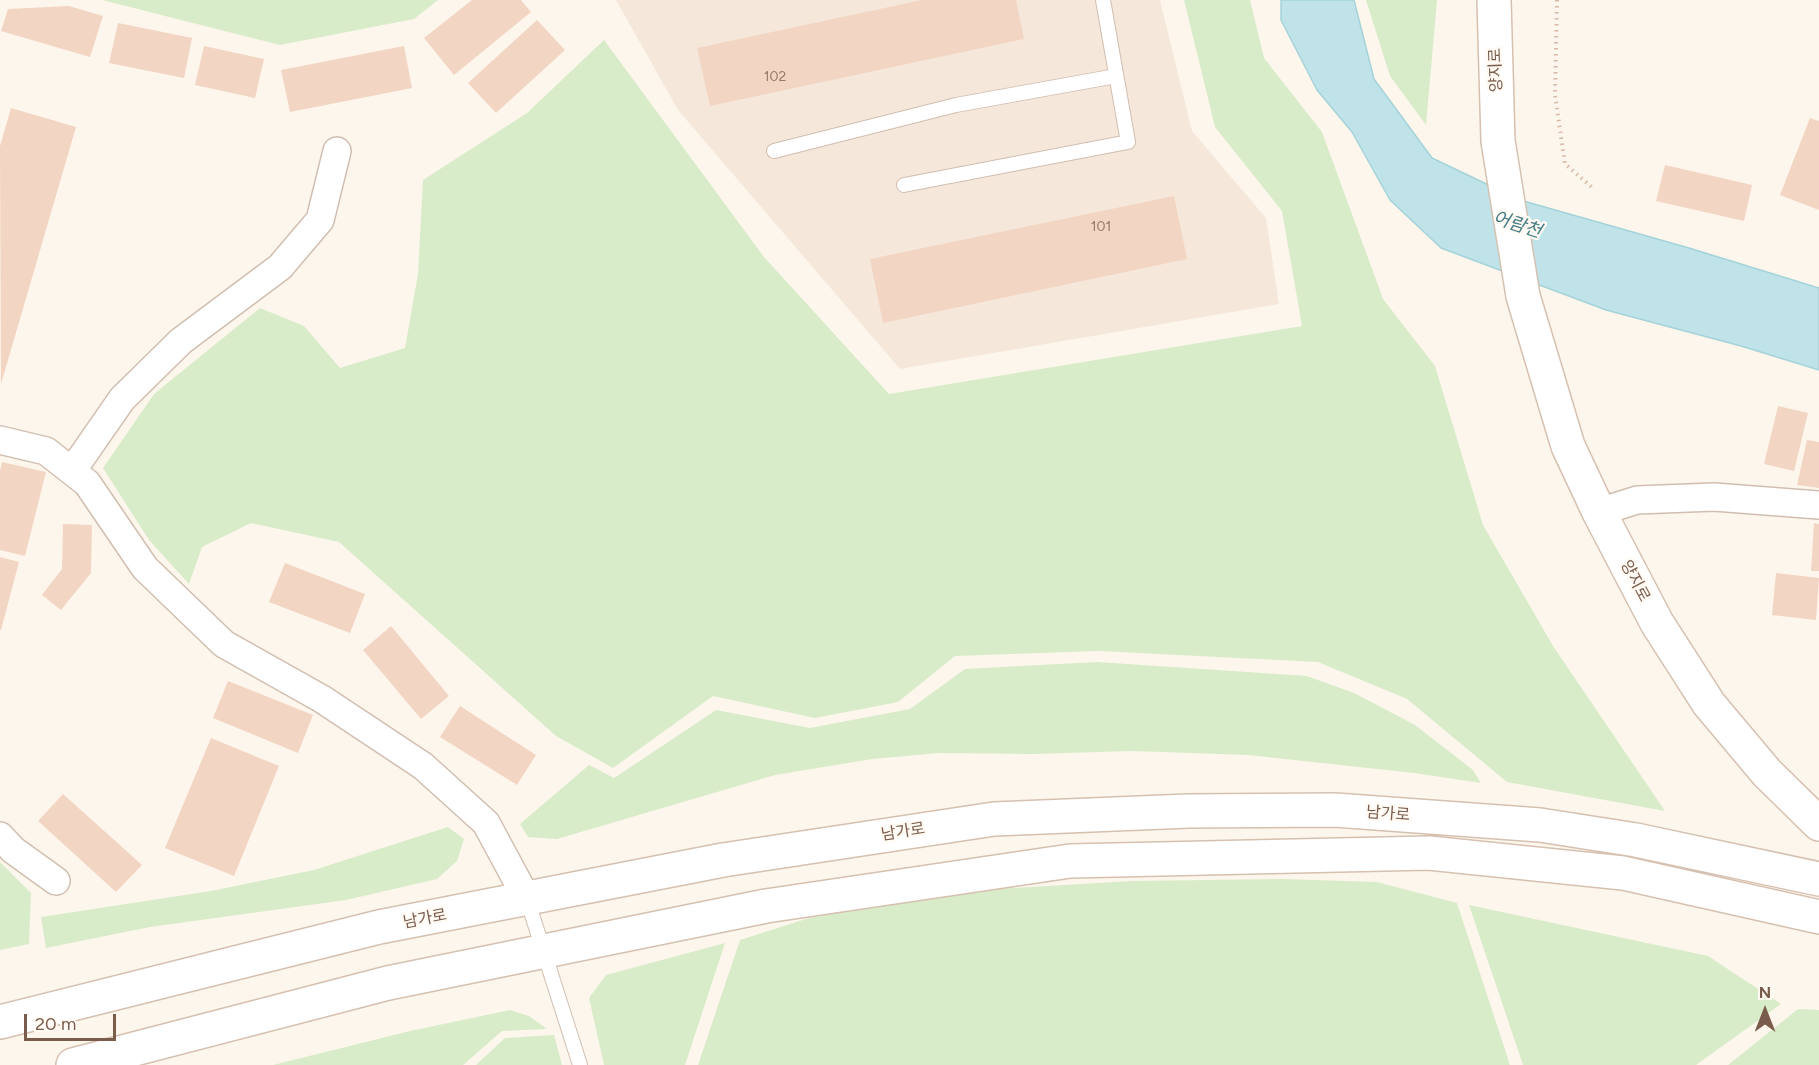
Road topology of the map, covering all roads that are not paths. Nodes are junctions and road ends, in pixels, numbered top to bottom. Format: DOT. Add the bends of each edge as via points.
graph roads {
  1 [pos="1103,0"];
  2 [pos="1494,0"];
  3 [pos="1116,76"];
  4 [pos="337,151"];
  5 [pos="774,151"];
  6 [pos="904,185"];
  7 [pos="0,440"];
  8 [pos="72,471"];
  9 [pos="1819,505"];
  10 [pos="1599,512"];
  11 [pos="1819,824"];
  12 [pos="0,836"];
  13 [pos="1819,879"];
  14 [pos="56,881"];
  15 [pos="527,899"];
  16 [pos="1819,916"];
  17 [pos="544,952"];
  18 [pos="0,1022"];
  19 [pos="73,1065"];
  20 [pos="580,1065"];
  1 -- 3 [label="lane"];
  2 -- 10 [label="main road, 양지로" via="1498,141 1523,296 1568,446"];
  3 -- 5 [label="lane" via="956,105"];
  3 -- 6 [label="lane" via="1128,142"];
  4 -- 8 [label="street" via="320,220 280,267 181,341 122,399"];
  7 -- 8 [label="street" via="46,451"];
  8 -- 15 [label="street" via="87,483 145,568 224,645 322,699 423,766 486,823"];
  9 -- 10 [label="street" via="1714,497 1637,500"];
  10 -- 11 [label="main road, 양지로" via="1657,623 1709,704 1767,773"];
  12 -- 14 [label="street"];
  13 -- 15 [label="main road, 남가로" via="1636,840 1540,825 1335,810 1188,811 994,819 723,860"];
  15 -- 17 [label="lane"];
  15 -- 18 [label="main road, 남가로" via="379,927"];
  16 -- 17 [label="main road" via="1623,873 1429,853 1070,861 766,906"];
  17 -- 19 [label="main road" via="388,983"];
  17 -- 20 [label="lane"];
}
